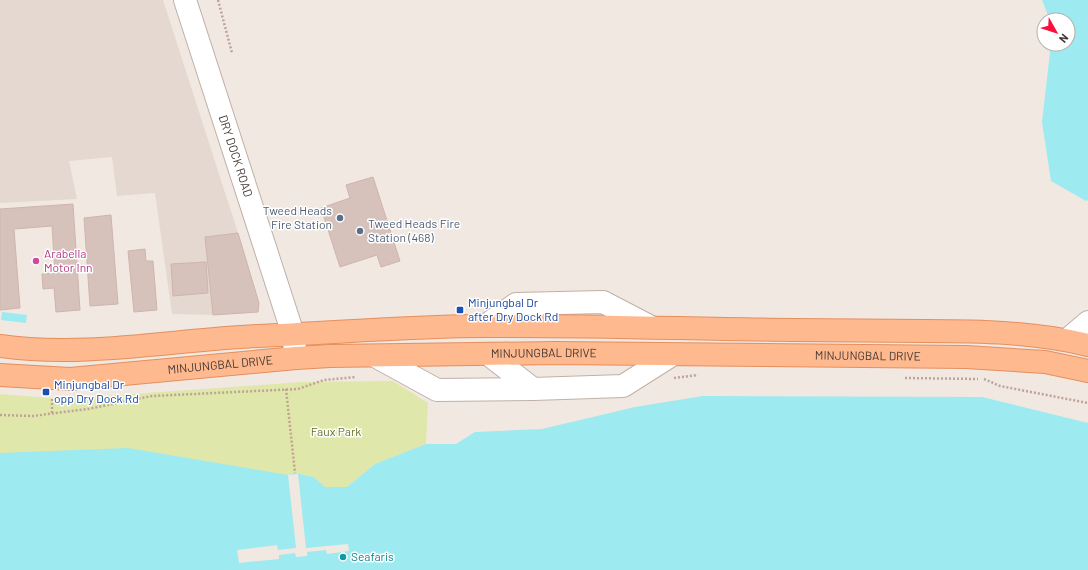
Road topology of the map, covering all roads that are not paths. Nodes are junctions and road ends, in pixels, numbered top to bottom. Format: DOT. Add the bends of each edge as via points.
graph roads {
  1 [pos="185,0"];
  2 [pos="1088,322"];
  3 [pos="294,334"];
  4 [pos="1066,340"];
  5 [pos="1088,345"];
  6 [pos="0,346"];
  7 [pos="488,354"];
  8 [pos="672,355"];
  9 [pos="376,356"];
  10 [pos="296,358"];
  11 [pos="1088,371"];
  12 [pos="0,375"];
  13 [pos="533,389"];
  1 -- 3 [label="street, DRY DOCK ROAD"];
  2 -- 4 [label="street"];
  3 -- 4 [label="main road" via="485,326 651,327 961,331"];
  3 -- 6 [label="main road" via="82,349 49,350"];
  3 -- 10 [label="street, DRY DOCK ROAD"];
  4 -- 5 [label="main road"];
  7 -- 8 [label="main road, MINJUNGBAL DRIVE"];
  7 -- 9 [label="main road, MINJUNGBAL DRIVE"];
  7 -- 13 [label="street"];
  8 -- 11 [label="main road, MINJUNGBAL DRIVE" via="966,357 1044,362"];
  8 -- 13 [label="street" via="623,386"];
  9 -- 10 [label="main road, MINJUNGBAL DRIVE"];
  9 -- 13 [label="street" via="437,390"];
  10 -- 12 [label="main road, MINJUNGBAL DRIVE" via="70,379"];
}
